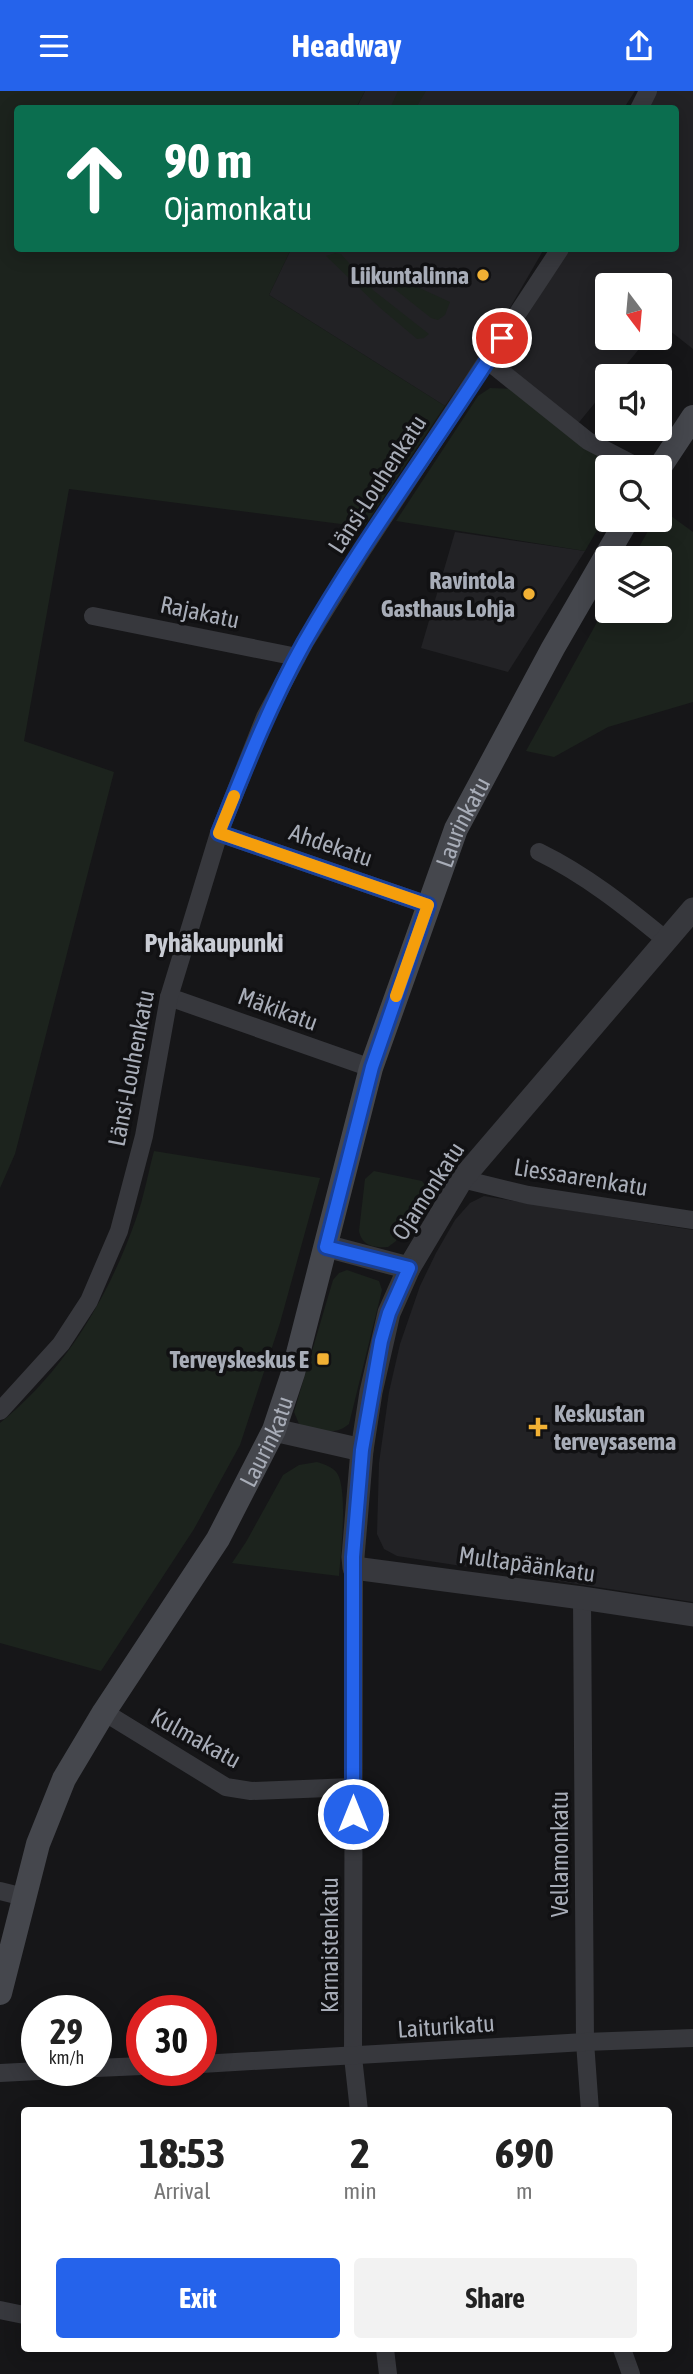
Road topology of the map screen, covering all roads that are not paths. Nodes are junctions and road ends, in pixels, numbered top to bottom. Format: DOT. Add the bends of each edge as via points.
graph roads {
  1 [pos="558,252"];
  2 [pos="488,361"];
  3 [pos="693,417"];
  4 [pos="615,455"];
  5 [pos="668,455"];
  6 [pos="620,532"];
  7 [pos="93,616"];
  8 [pos="297,657"];
  9 [pos="219,833"];
  10 [pos="539,852"];
  11 [pos="428,905"];
  12 [pos="693,909"];
  13 [pos="666,940"];
  14 [pos="169,996"];
  15 [pos="372,1067"];
  16 [pos="462,1179"];
  17 [pos="693,1220"];
  18 [pos="326,1247"];
  19 [pos="409,1268"];
  20 [pos="0,1411"];
  21 [pos="274,1430"];
  22 [pos="362,1450"];
  23 [pos="354,1568"];
  24 [pos="582,1598"];
  25 [pos="693,1615"];
  26 [pos="104,1712"];
  27 [pos="353,1787"];
  28 [pos="12,1894"];
  29 [pos="0,1993"];
  30 [pos="693,2038"];
  31 [pos="585,2042"];
  32 [pos="353,2057"];
  33 [pos="217,2063"];
  34 [pos="21,2072"];
  35 [pos="0,2073"];
  36 [pos="359,2107"];
  37 [pos="590,2107"];
  38 [pos="0,2310"];
  39 [pos="21,2314"];
  40 [pos="384,2352"];
  41 [pos="623,2352"];
  42 [pos="388,2374"];
  43 [pos="631,2374"];
  1 -- 2 [label="street, Länsi-Louhenkatu"];
  2 -- 4 [label="street" via="588,441"];
  2 -- 8 [label="street, Länsi-Louhenkatu"];
  3 -- 5 [label="main road"];
  6 -- 11 [label="main road, Laurinkatu" via="456,829"];
  7 -- 8 [label="street, Rajakatu"];
  8 -- 9 [label="street, Länsi-Louhenkatu" via="265,717"];
  9 -- 11 [label="street, Ahdekatu"];
  9 -- 14 [label="street, Länsi-Louhenkatu"];
  10 -- 13 [label="street" via="590,881"];
  11 -- 15 [label="main road, Laurinkatu"];
  12 -- 13 [label="street, Ojamonkatu"];
  13 -- 16 [label="street, Ojamonkatu"];
  14 -- 15 [label="street, Mäkikatu"];
  14 -- 20 [label="street, Länsi-Louhenkatu" via="144,1136 119,1231 89,1301 61,1344"];
  15 -- 18 [label="main road, Laurinkatu"];
  16 -- 17 [label="street, Liessaarenkatu" via="528,1195"];
  16 -- 19 [label="street, Ojamonkatu"];
  18 -- 19 [label="street"];
  18 -- 21 [label="main road, Laurinkatu"];
  19 -- 22 [label="street, Ojamonkatu" via="381,1341"];
  21 -- 22 [label="street"];
  21 -- 26 [label="main road, Laurinkatu" via="218,1539"];
  22 -- 23 [label="street, Ojamonkatu"];
  23 -- 24 [label="street, Multapäänkatu"];
  23 -- 27 [label="street, Karnaistenkatu"];
  24 -- 25 [label="street, Multapäänkatu"];
  24 -- 31 [label="street, Vellamonkatu"];
  26 -- 27 [label="street, Kulmakatu" via="226,1787 251,1791"];
  26 -- 28 [label="main road, Laurinkatu" via="65,1779"];
  27 -- 32 [label="street, Karnaistenkatu"];
  28 -- 29 [label="main road, Laurinkatu"];
  30 -- 31 [label="street, Laiturikatu"];
  31 -- 32 [label="street, Laiturikatu"];
  31 -- 37 [label="street, Vellamonkatu"];
  32 -- 33 [label="street, Laiturikatu"];
  32 -- 36 [label="street, Karnaistenkatu"];
  34 -- 35 [label="street"];
  38 -- 39 [label="street"];
  40 -- 42 [label="street"];
  41 -- 43 [label="street"];
}
